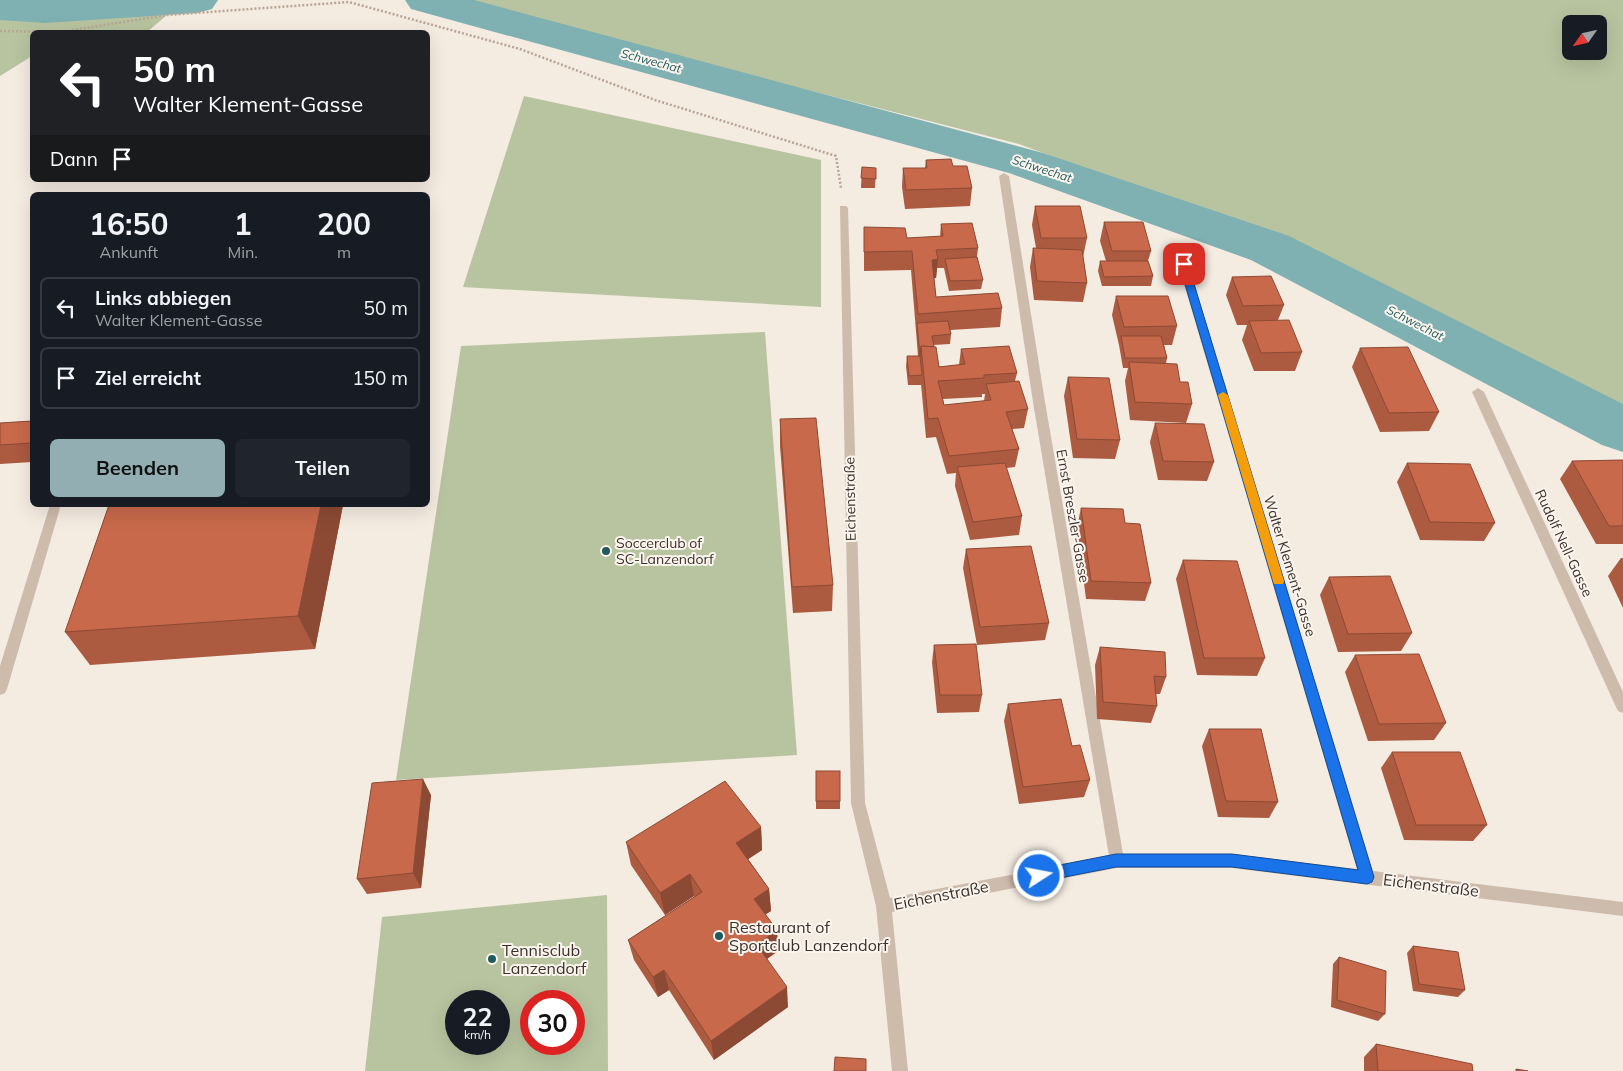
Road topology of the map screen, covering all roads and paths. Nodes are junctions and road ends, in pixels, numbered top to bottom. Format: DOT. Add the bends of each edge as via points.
graph roads {
  1 [pos="73,30"];
  2 [pos="0,31"];
  3 [pos="30,31"];
  4 [pos="1004,176"];
  5 [pos="843,208"];
  6 [pos="1184,264"];
  7 [pos="1478,392"];
  8 [pos="54,508"];
  9 [pos="0,689"];
  10 [pos="1623,707"];
  11 [pos="1116,861"];
  12 [pos="1367,877"];
  13 [pos="884,906"];
  14 [pos="1623,909"];
  15 [pos="900,1071"];
  1 -- 5 [label="path" via="167,15 350,2 520,49 655,100 836,156"];
  2 -- 3 [label="path"];
  4 -- 11 [label="street, Ernst Breszler-Gasse"];
  5 -- 13 [label="street, Eichenstraße" via="858,803"];
  6 -- 12 [label="street, Walter Klement-Gasse"];
  7 -- 10 [label="street, Rudolf Nell-Gasse"];
  8 -- 9 [label="street"];
  11 -- 12 [label="street, Eichenstraße" via="1232,861"];
  11 -- 13 [label="street, Eichenstraße"];
  12 -- 14 [label="street, Eichenstraße"];
  13 -- 15 [label="street, Eichenstraße"];
}
